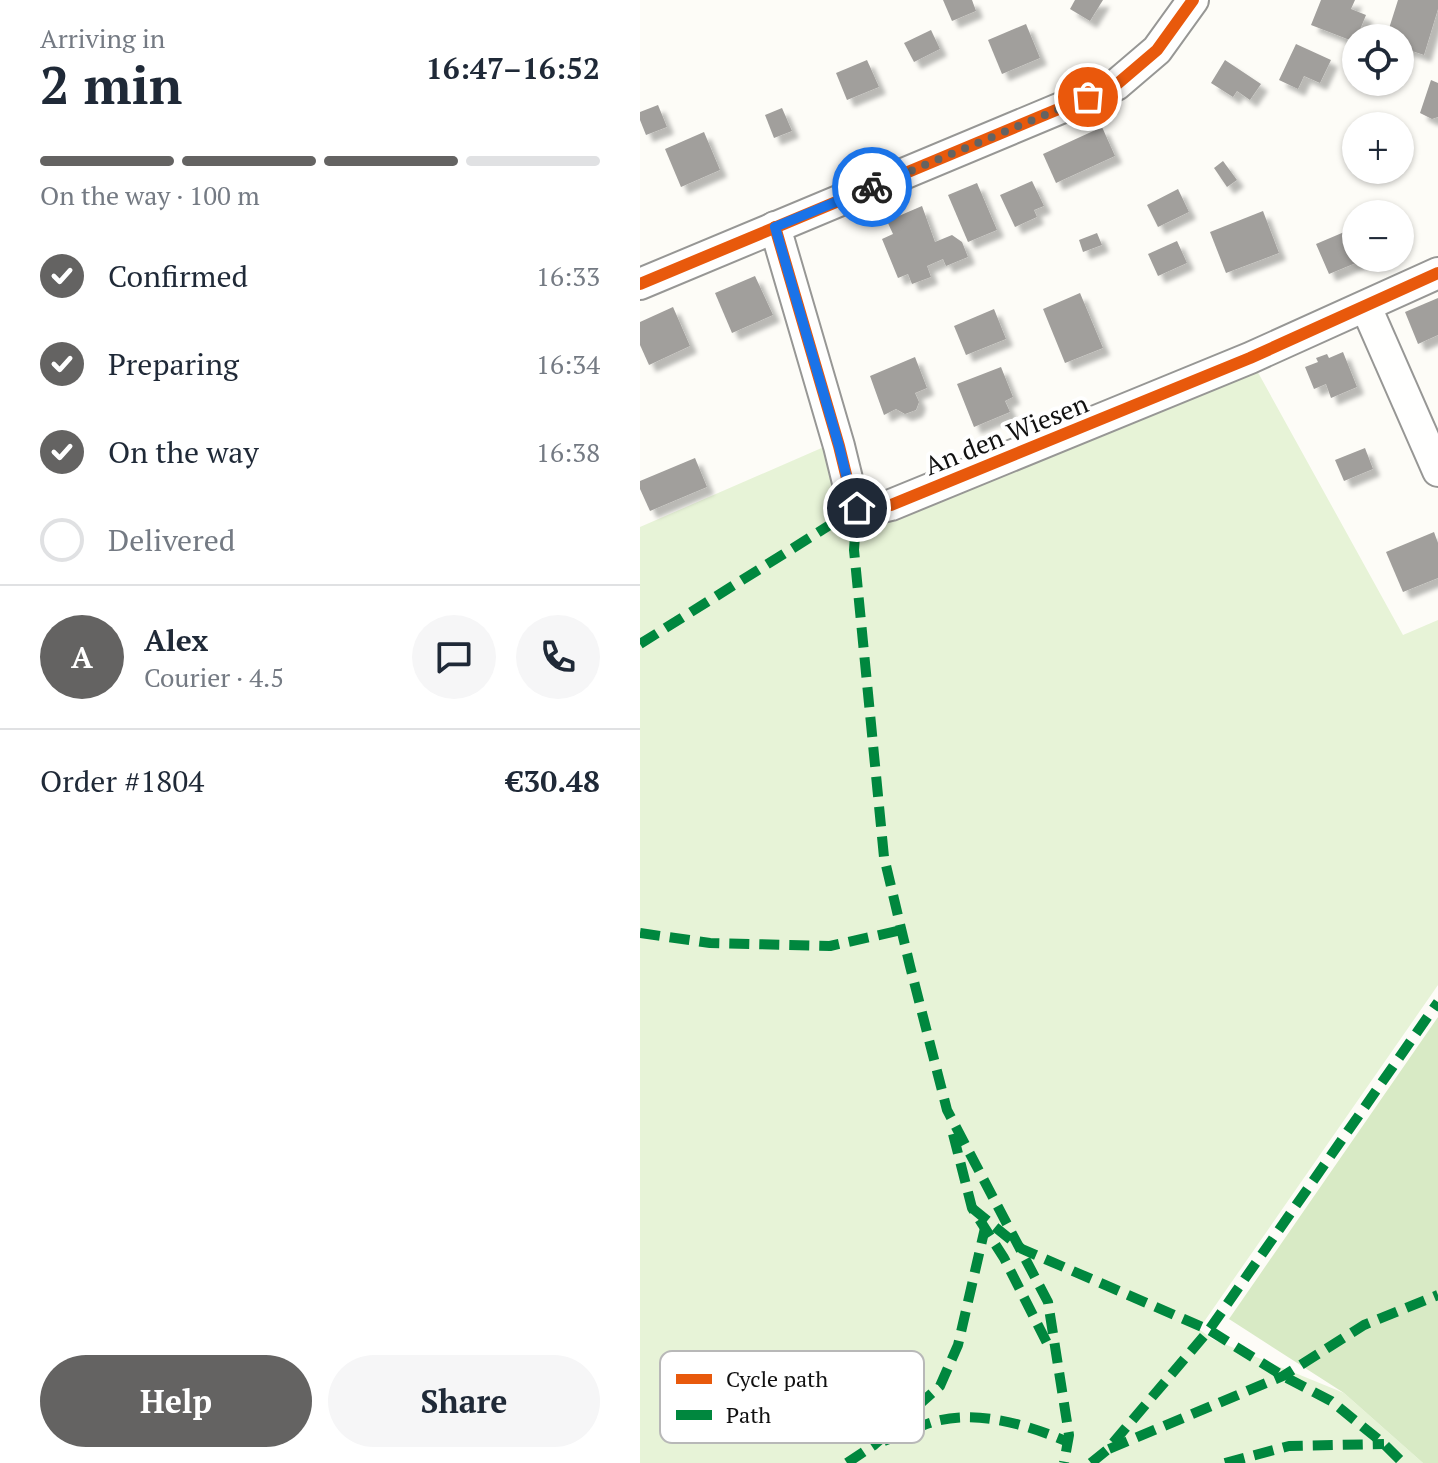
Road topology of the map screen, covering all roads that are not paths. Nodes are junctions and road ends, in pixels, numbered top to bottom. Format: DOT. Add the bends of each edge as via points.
graph roads {
  1 [pos="1193,0"];
  2 [pos="775,227"];
  3 [pos="1438,273"];
  4 [pos="640,284"];
  5 [pos="1366,307"];
  6 [pos="1438,471"];
  1 -- 2 [label="street" via="1157,50 1116,85"];
  2 -- 4 [label="street"];
  2 -- 5 [label="street, An den Wiesen" via="851,495 857,508 870,510"];
  3 -- 5 [label="street, An den Wiesen"];
  5 -- 6 [label="street"];
}
